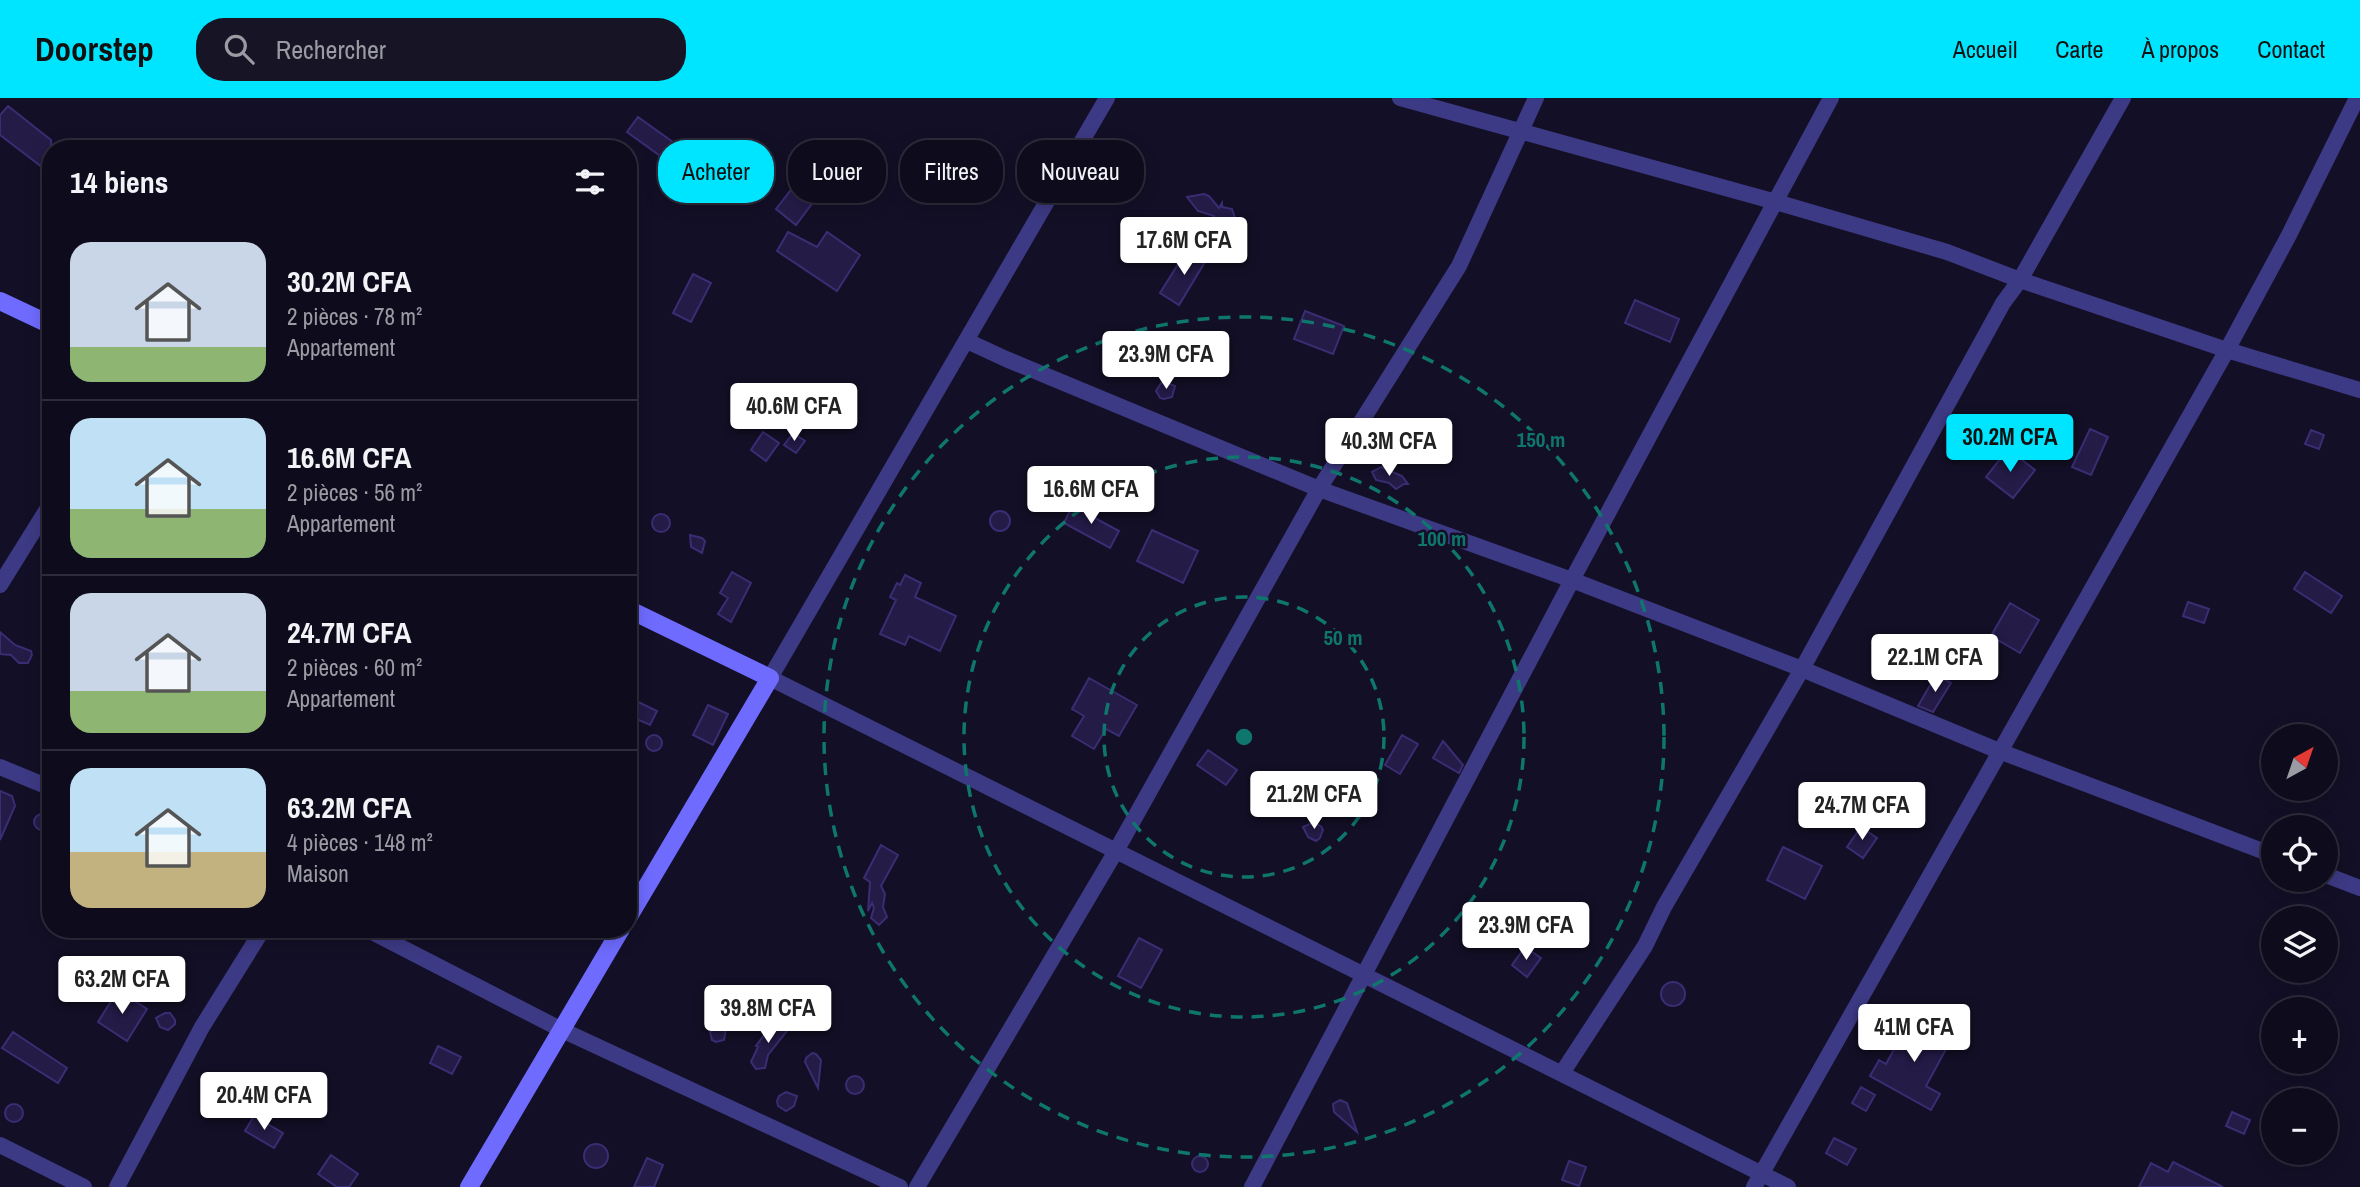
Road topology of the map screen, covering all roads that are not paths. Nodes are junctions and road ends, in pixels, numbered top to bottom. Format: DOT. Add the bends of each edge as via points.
graph roads {
  1 [pos="1107,98"];
  2 [pos="1400,98"];
  3 [pos="1536,98"];
  4 [pos="1831,98"];
  5 [pos="2123,98"];
  6 [pos="2357,98"];
  7 [pos="1522,133"];
  8 [pos="1776,202"];
  9 [pos="2020,280"];
  10 [pos="0,301"];
  11 [pos="42,321"];
  12 [pos="967,341"];
  13 [pos="2227,350"];
  14 [pos="2360,390"];
  15 [pos="1319,489"];
  16 [pos="42,517"];
  17 [pos="1572,580"];
  18 [pos="0,585"];
  19 [pos="637,613"];
  20 [pos="1802,669"];
  21 [pos="770,678"];
  22 [pos="1999,751"];
  23 [pos="0,766"];
  24 [pos="42,784"];
  25 [pos="2261,850"];
  26 [pos="1116,851"];
  27 [pos="2338,880"];
  28 [pos="2360,888"];
  29 [pos="637,903"];
  30 [pos="257,938"];
  31 [pos="383,938"];
  32 [pos="616,938"];
  33 [pos="1365,975"];
  34 [pos="562,1030"];
  35 [pos="1562,1073"];
  36 [pos="0,1145"];
  37 [pos="1757,1180"];
  38 [pos="84,1187"];
  39 [pos="117,1187"];
  40 [pos="469,1187"];
  41 [pos="900,1187"];
  42 [pos="917,1187"];
  43 [pos="1252,1187"];
  44 [pos="1788,1187"];
  1 -- 12 [label="street"];
  2 -- 7 [label="street"];
  3 -- 7 [label="street"];
  4 -- 8 [label="street"];
  5 -- 9 [label="street"];
  6 -- 13 [label="street"];
  7 -- 8 [label="street"];
  7 -- 15 [label="street" via="1459,266"];
  8 -- 9 [label="street"];
  8 -- 17 [label="street"];
  9 -- 13 [label="street"];
  9 -- 20 [label="street" via="2003,303"];
  10 -- 11 [label="street"];
  12 -- 15 [label="street"];
  12 -- 21 [label="street"];
  13 -- 14 [label="street"];
  13 -- 22 [label="street"];
  15 -- 17 [label="street"];
  15 -- 26 [label="street"];
  16 -- 18 [label="street"];
  17 -- 20 [label="street"];
  17 -- 33 [label="street"];
  19 -- 21 [label="street"];
  20 -- 22 [label="street"];
  20 -- 35 [label="street" via="1644,946"];
  21 -- 26 [label="street"];
  21 -- 29 [label="street"];
  22 -- 25 [label="street"];
  22 -- 37 [label="street"];
  23 -- 24 [label="street"];
  26 -- 33 [label="street"];
  26 -- 42 [label="street"];
  27 -- 28 [label="street"];
  30 -- 39 [label="street" via="202,1027"];
  31 -- 34 [label="street"];
  32 -- 34 [label="street"];
  33 -- 35 [label="street"];
  33 -- 43 [label="street"];
  34 -- 40 [label="street"];
  34 -- 41 [label="street"];
  35 -- 37 [label="street"];
  36 -- 38 [label="street"];
  37 -- 44 [label="street"];
}
